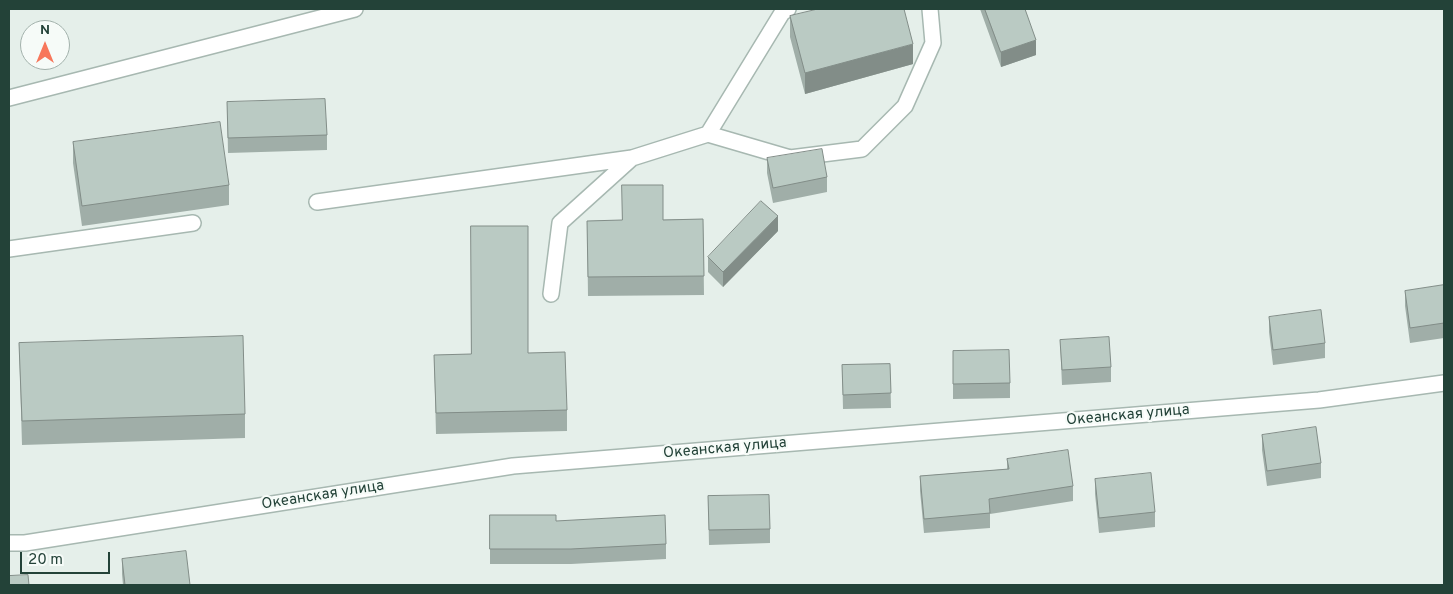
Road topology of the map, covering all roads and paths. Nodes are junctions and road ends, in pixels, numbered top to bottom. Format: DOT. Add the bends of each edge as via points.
graph roads {
  1 [pos="355,9"];
  2 [pos="788,9"];
  3 [pos="930,9"];
  4 [pos="9,98"];
  5 [pos="708,134"];
  6 [pos="632,158"];
  7 [pos="317,202"];
  8 [pos="193,223"];
  9 [pos="9,249"];
  10 [pos="551,294"];
  11 [pos="1444,383"];
  12 [pos="9,543"];
  1 -- 4 [label="street"];
  2 -- 5 [label="street" via="782,13"];
  3 -- 5 [label="street" via="933,43 904,106 862,148 790,158"];
  5 -- 6 [label="street"];
  6 -- 7 [label="street"];
  6 -- 10 [label="street" via="560,223"];
  8 -- 9 [label="street"];
  11 -- 12 [label="street, Океанская улица" via="1319,400 513,466"];
}
